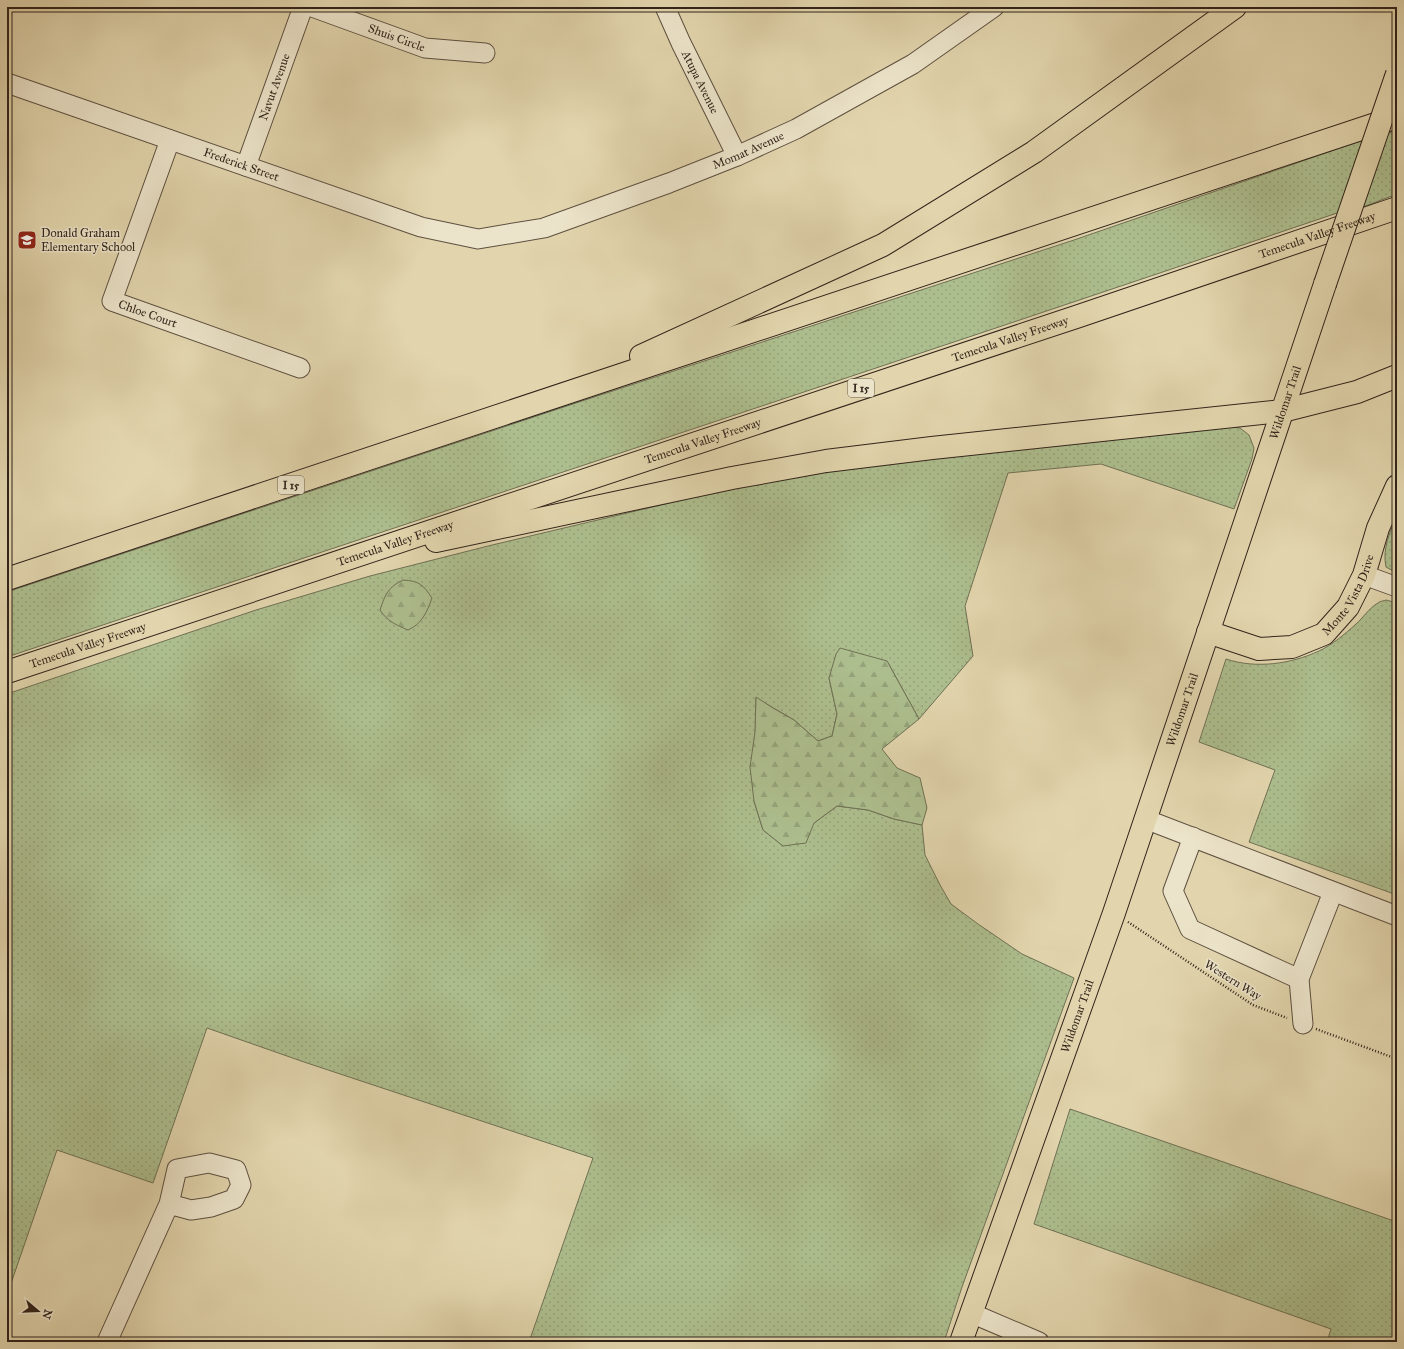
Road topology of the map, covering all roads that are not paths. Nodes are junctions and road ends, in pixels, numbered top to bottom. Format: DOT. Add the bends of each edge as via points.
graph roads {
  1 [pos="304,7"];
  2 [pos="312,7"];
  3 [pos="665,7"];
  4 [pos="994,7"];
  5 [pos="1234,7"];
  6 [pos="485,53"];
  7 [pos="1397,74"];
  8 [pos="9,89"];
  9 [pos="1397,117"];
  10 [pos="170,140"];
  11 [pos="737,156"];
  12 [pos="246,166"];
  13 [pos="1397,208"];
  14 [pos="478,239"];
  15 [pos="300,368"];
  16 [pos="1397,376"];
  17 [pos="546,400"];
  18 [pos="1282,410"];
  19 [pos="1397,486"];
  20 [pos="324,566"];
  21 [pos="1364,575"];
  22 [pos="7,579"];
  23 [pos="1397,587"];
  24 [pos="1208,632"];
  25 [pos="7,672"];
  26 [pos="1146,819"];
  27 [pos="1193,837"];
  28 [pos="1333,892"];
  29 [pos="1397,916"];
  30 [pos="1299,979"];
  31 [pos="1303,1024"];
  32 [pos="169,1204"];
  33 [pos="971,1313"];
  34 [pos="107,1342"];
  35 [pos="962,1342"];
  36 [pos="1039,1342"];
  1 -- 12 [label="street, Navut Avenue"];
  2 -- 6 [label="street, Shuis Circle" via="425,48"];
  3 -- 11 [label="street, Atupa Avenue"];
  4 -- 11 [label="street, Momat Avenue" via="913,64 796,129"];
  5 -- 17 [label="main road" via="1034,152 883,245"];
  7 -- 18 [label="main road, Wildomar Trail, bridge"];
  8 -- 10 [label="street, Frederick Street"];
  9 -- 17 [label="main road, I 15"];
  10 -- 12 [label="street, Frederick Street"];
  10 -- 15 [label="street, Chloe Court" via="112,301"];
  11 -- 14 [label="street, Momat Avenue" via="544,228"];
  12 -- 14 [label="street, Frederick Street" via="421,227"];
  13 -- 20 [label="main road, Temecula Valley Freeway / I 15"];
  16 -- 18 [label="main road" via="1357,392"];
  17 -- 22 [label="main road, I 15"];
  18 -- 20 [label="main road" via="826,462 732,478"];
  18 -- 24 [label="main road, Wildomar Trail"];
  19 -- 21 [label="main road, Monte Vista Drive" via="1378,528"];
  20 -- 25 [label="main road, Temecula Valley Freeway / I 15"];
  21 -- 23 [label="street"];
  21 -- 24 [label="main road, Monte Vista Drive" via="1348,607 1324,634 1292,647 1259,649"];
  24 -- 26 [label="main road, Wildomar Trail"];
  26 -- 27 [label="street"];
  26 -- 33 [label="main road, Wildomar Trail"];
  27 -- 28 [label="street"];
  27 -- 30 [label="street" via="1173,891 1190,929"];
  28 -- 29 [label="street"];
  28 -- 30 [label="street"];
  30 -- 31 [label="street"];
  32 -- 34 [label="street"];
  33 -- 35 [label="main road, Wildomar Trail"];
  33 -- 36 [label="street"];
}
